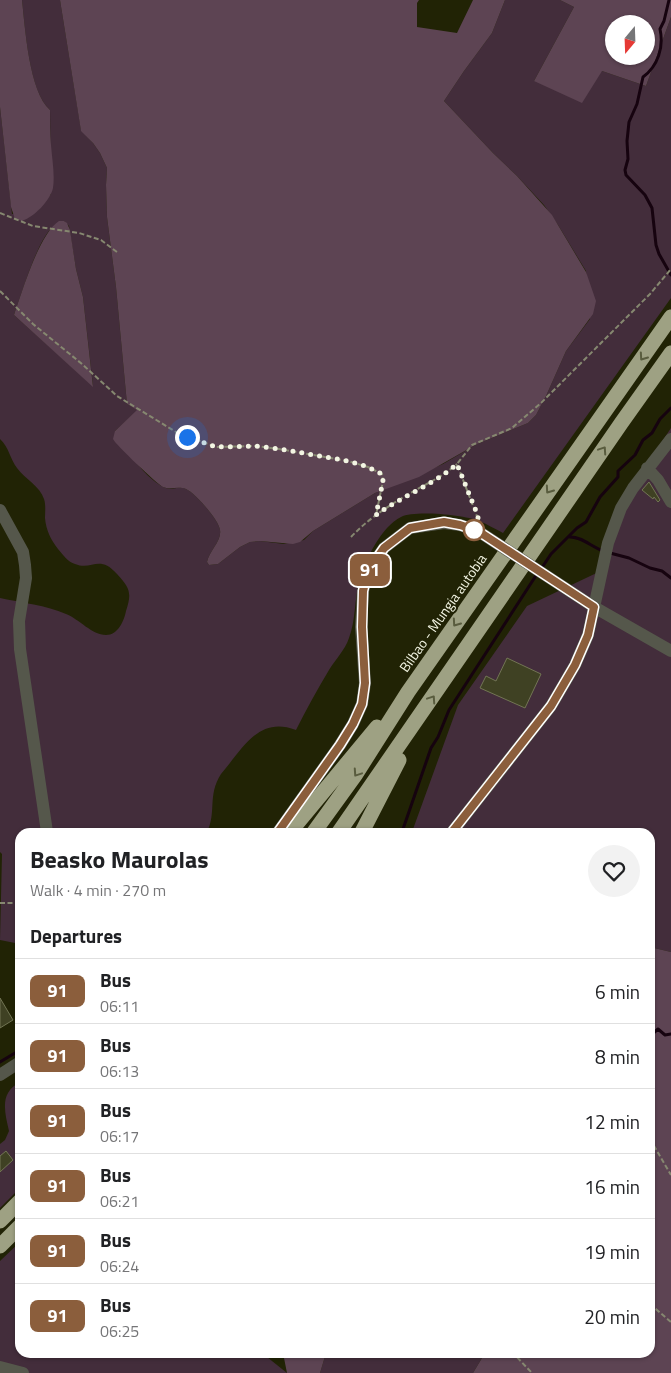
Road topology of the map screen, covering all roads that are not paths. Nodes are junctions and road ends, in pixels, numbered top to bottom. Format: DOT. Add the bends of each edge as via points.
graph roads {
  1 [pos="671,318"];
  2 [pos="671,354"];
  3 [pos="671,439"];
  4 [pos="647,468"];
  5 [pos="671,502"];
  6 [pos="0,510"];
  7 [pos="594,607"];
  8 [pos="671,651"];
  9 [pos="408,692"];
  10 [pos="405,740"];
  11 [pos="46,828"];
  12 [pos="281,828"];
  13 [pos="293,828"];
  14 [pos="317,828"];
  15 [pos="342,828"];
  16 [pos="364,828"];
  17 [pos="455,828"];
  18 [pos="15,1065"];
  19 [pos="15,1074"];
  20 [pos="0,1075"];
  21 [pos="0,1080"];
  22 [pos="15,1206"];
  23 [pos="0,1221"];
  24 [pos="15,1231"];
  25 [pos="0,1246"];
  26 [pos="0,1367"];
  27 [pos="23,1373"];
  1 -- 9 [label="highway, Bilbao - Mungia autobia, one-way"];
  10 -- 2 [label="highway, one-way"];
  3 -- 4 [label="street"];
  4 -- 5 [label="street"];
  4 -- 7 [label="street" via="621,508 608,543"];
  6 -- 11 [label="street" via="23,552 25,564 19,621 20,649"];
  7 -- 8 [label="street"];
  7 -- 12 [label="street, bridge" via="478,531 444,522 410,528 384,548 367,575 363,591 365,683 362,704 340,745"];
  7 -- 17 [label="street" via="588,635 575,665 551,706"];
  9 -- 13 [label="highway"];
  9 -- 14 [label="highway, Bilbao - Mungia autobia, one-way"];
  10 -- 15 [label="highway"];
  10 -- 16 [label="highway" via="399,761"];
  18 -- 20 [label="street"];
  19 -- 21 [label="street"];
  22 -- 23 [label="highway"];
  24 -- 25 [label="highway"];
  26 -- 27 [label="street"];
}
